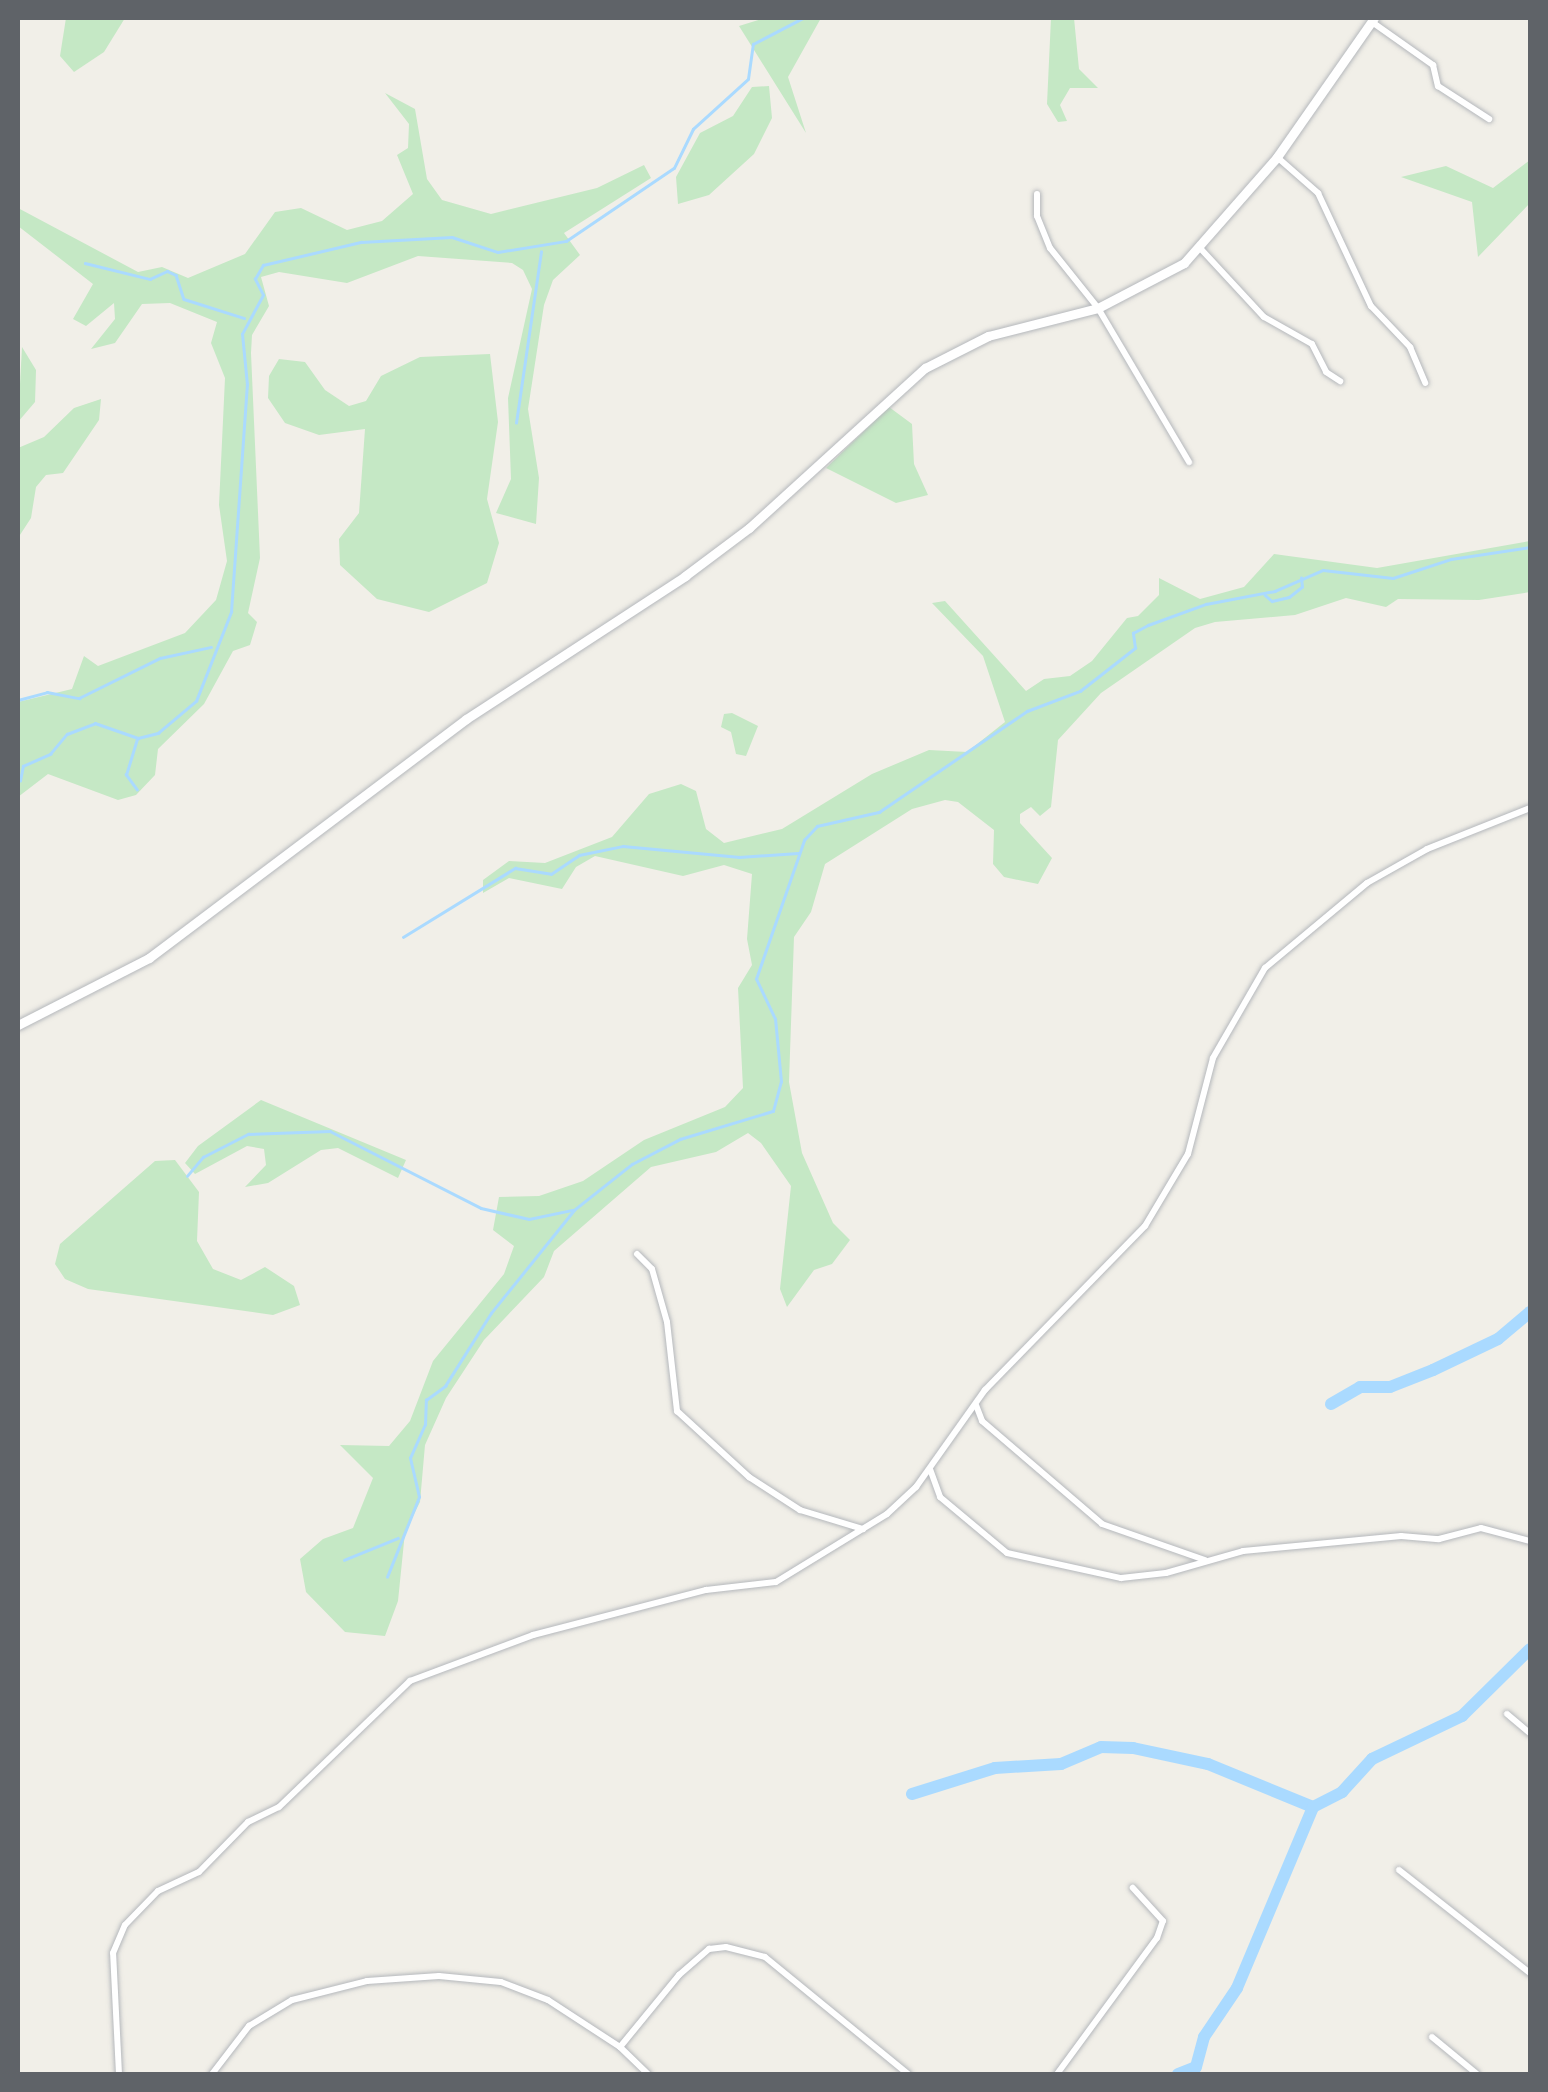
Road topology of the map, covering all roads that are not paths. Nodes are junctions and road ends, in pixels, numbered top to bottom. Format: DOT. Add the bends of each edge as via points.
graph roads {
  1 [pos="1372,20"];
  2 [pos="1488,119"];
  3 [pos="1277,157"];
  4 [pos="1036,194"];
  5 [pos="1200,248"];
  6 [pos="1098,308"];
  7 [pos="1340,381"];
  8 [pos="1425,382"];
  9 [pos="1188,462"];
  10 [pos="1530,808"];
  11 [pos="18,1025"];
  12 [pos="637,1254"];
  13 [pos="976,1404"];
  14 [pos="930,1468"];
  15 [pos="864,1529"];
  16 [pos="1530,1541"];
  17 [pos="1206,1560"];
  18 [pos="1506,1714"];
  19 [pos="1530,1733"];
  20 [pos="1400,1870"];
  21 [pos="1133,1888"];
  22 [pos="1530,1974"];
  23 [pos="1432,2037"];
  24 [pos="620,2048"];
  25 [pos="118,2074"];
  26 [pos="212,2074"];
  27 [pos="648,2074"];
  28 [pos="908,2074"];
  29 [pos="1057,2074"];
  30 [pos="1477,2074"];
  1 -- 2 [label="street" via="1433,64 1438,86"];
  1 -- 3 [label="main road"];
  3 -- 5 [label="main road"];
  3 -- 8 [label="street" via="1318,192 1371,306 1410,347"];
  4 -- 6 [label="street" via="1050,248"];
  5 -- 6 [label="main road"];
  5 -- 7 [label="street" via="1264,317 1312,344 1326,372"];
  6 -- 9 [label="street"];
  6 -- 11 [label="main road" via="988,336 925,368 750,528 686,576 466,718 148,958"];
  10 -- 13 [label="street" via="1366,882 1265,968 1213,1058 1188,1154 1146,1226"];
  12 -- 15 [label="street" via="652,1269 668,1322 677,1411 749,1477 800,1510"];
  13 -- 14 [label="street"];
  13 -- 17 [label="street" via="982,1421 1102,1524"];
  14 -- 15 [label="street"];
  14 -- 17 [label="street" via="940,1497 1007,1553 1121,1578"];
  15 -- 25 [label="street" via="776,1582 689,1594 533,1634 410,1681 287,1799 248,1822 199,1872 158,1891 125,1925 113,1953"];
  16 -- 17 [label="street" via="1481,1528 1439,1539 1400,1536"];
  18 -- 19 [label="street"];
  20 -- 22 [label="street"];
  21 -- 29 [label="street" via="1163,1920 1157,1938"];
  23 -- 30 [label="street"];
  24 -- 26 [label="street" via="548,2000 500,1982 403,1978 292,2000 250,2026"];
  24 -- 27 [label="street"];
  24 -- 28 [label="street" via="679,1975 709,1949 726,1947 765,1957"];
}
